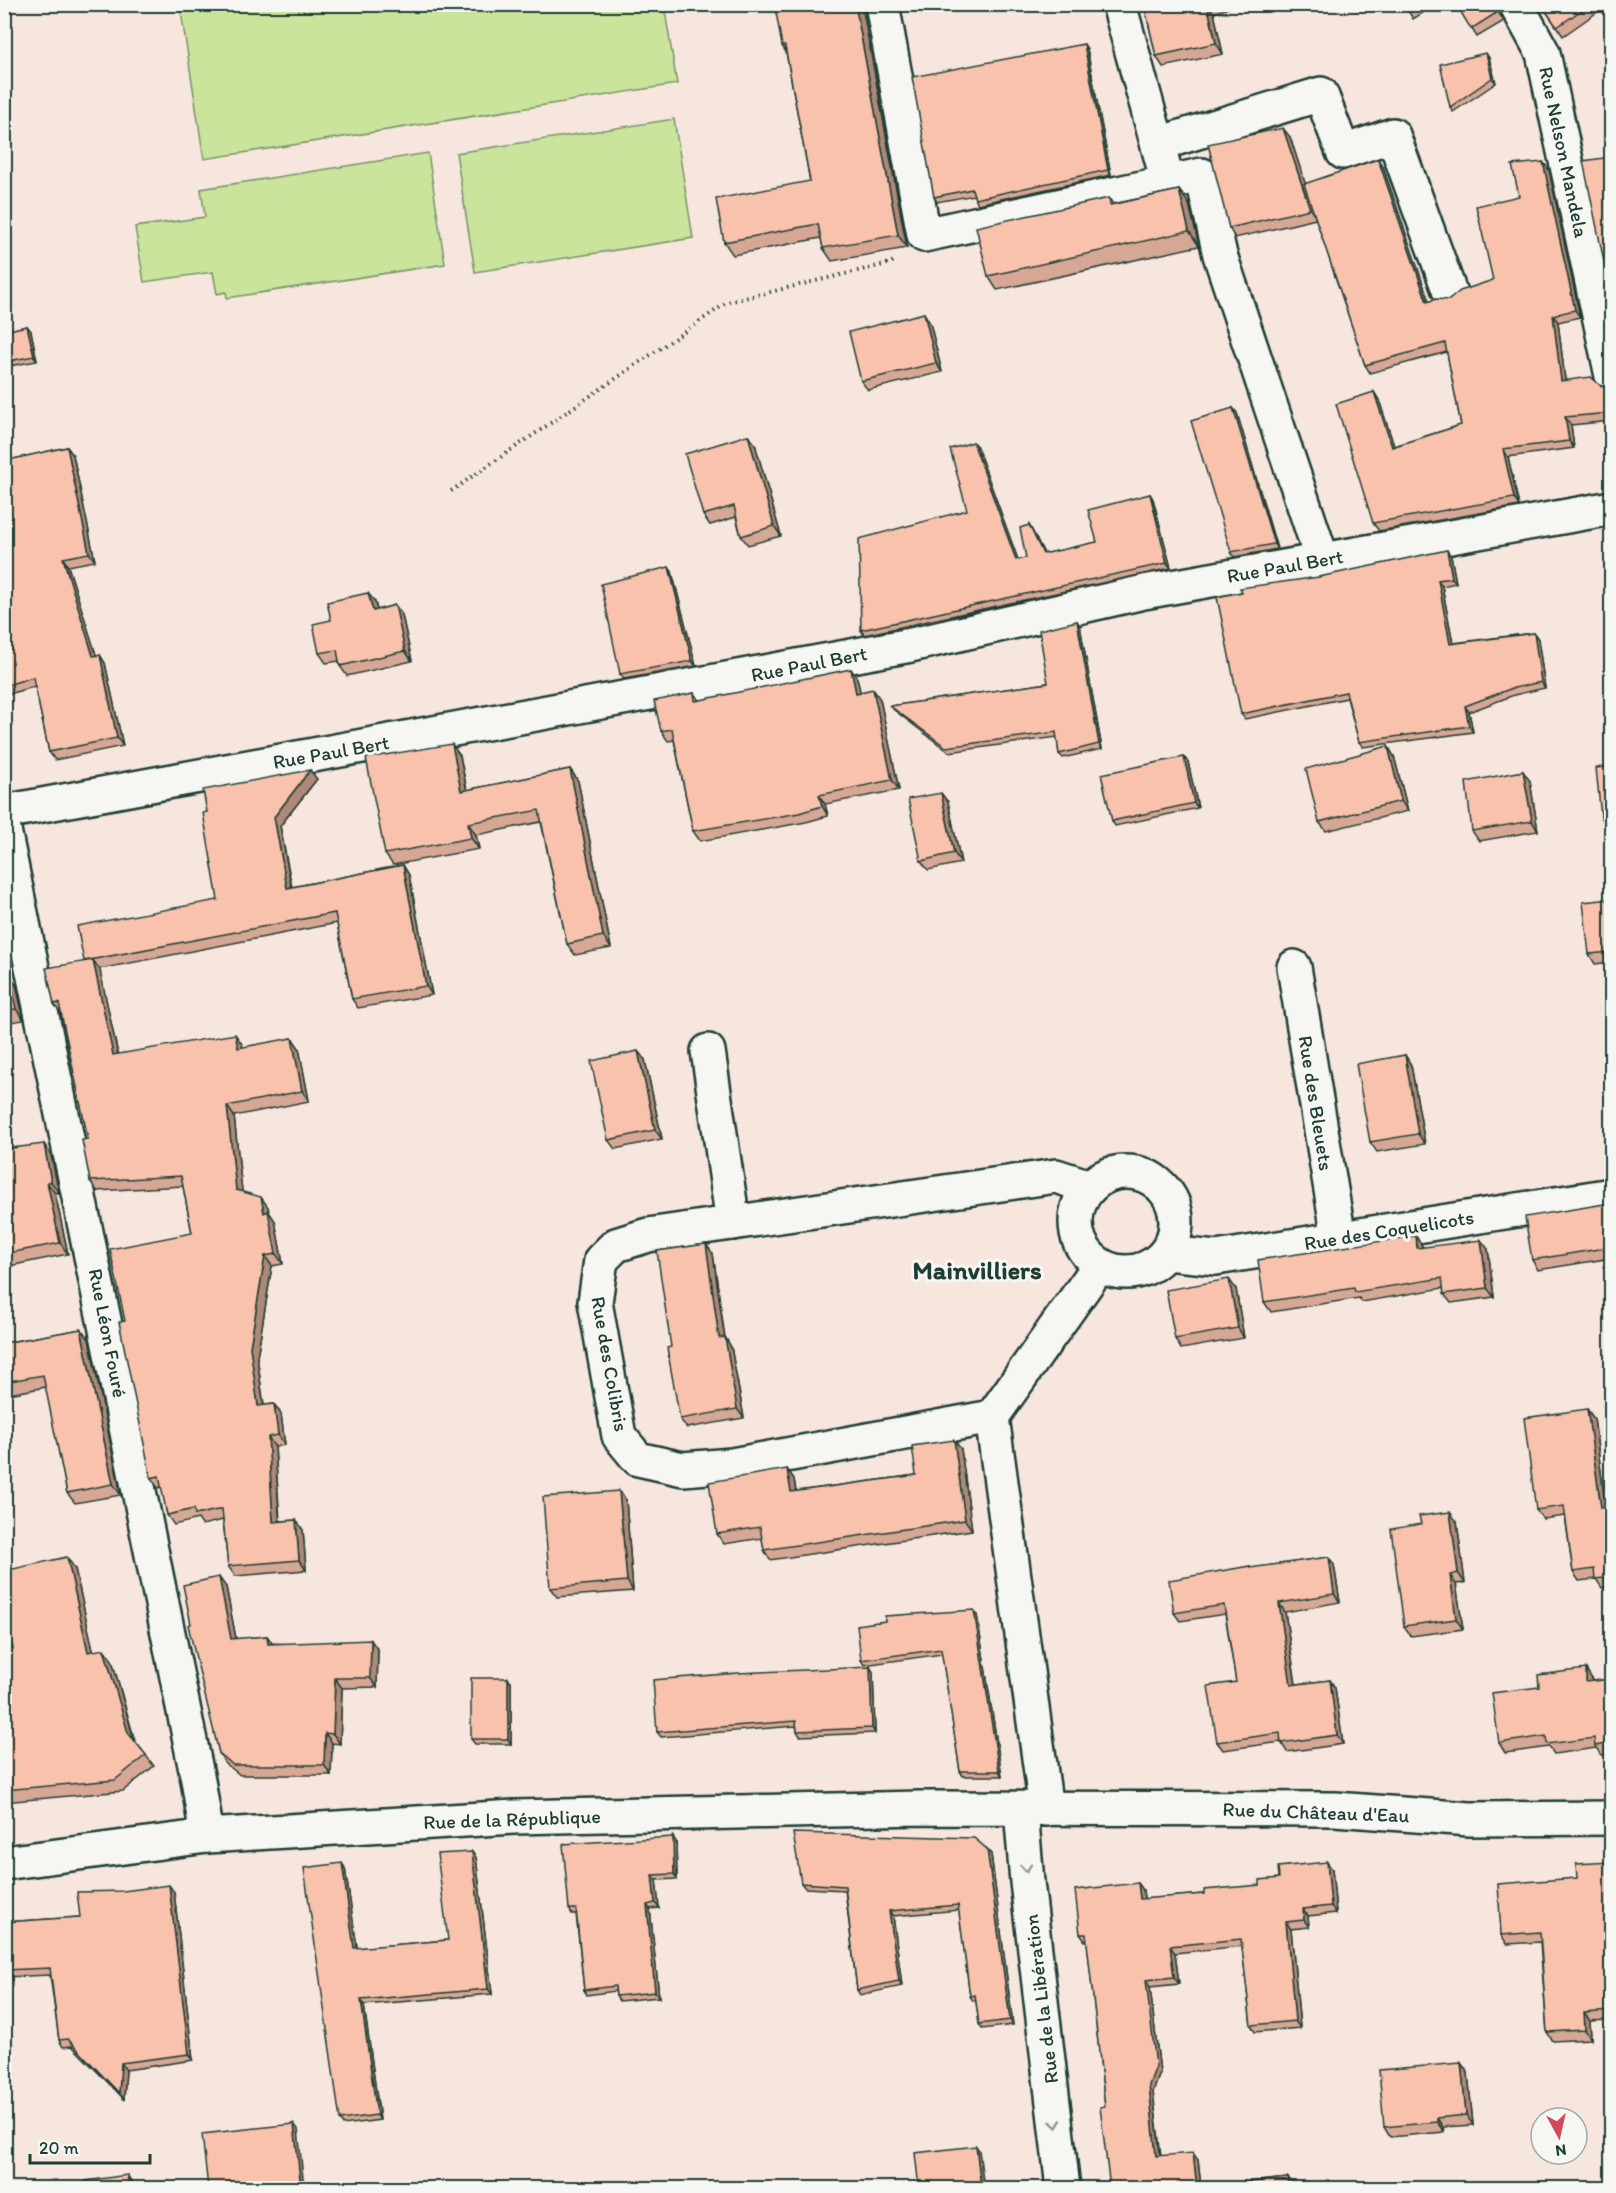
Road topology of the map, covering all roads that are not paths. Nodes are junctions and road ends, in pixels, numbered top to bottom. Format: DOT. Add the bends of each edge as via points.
graph roads {
  1 [pos="882,4"];
  2 [pos="1119,4"];
  3 [pos="1516,4"];
  4 [pos="1158,144"];
  5 [pos="1168,183"];
  6 [pos="1449,290"];
  7 [pos="1611,376"];
  8 [pos="1611,508"];
  9 [pos="1322,559"];
  10 [pos="4,812"];
  11 [pos="4,830"];
  12 [pos="1294,967"];
  13 [pos="708,1051"];
  14 [pos="1090,1187"];
  15 [pos="1611,1195"];
  16 [pos="732,1223"];
  17 [pos="1339,1238"];
  18 [pos="1166,1253"];
  19 [pos="1100,1266"];
  20 [pos="992,1417"];
  21 [pos="1034,1810"];
  22 [pos="1611,1818"];
  23 [pos="207,1836"];
  24 [pos="4,1863"];
  25 [pos="1063,2188"];
  1 -- 5 [label="street" via="924,235"];
  2 -- 4 [label="street"];
  3 -- 7 [label="street, Rue Nelson Mandela" via="1543,53"];
  4 -- 5 [label="street"];
  4 -- 6 [label="street" via="1321,94 1343,152 1393,135"];
  5 -- 9 [label="street" via="1202,175 1220,255"];
  8 -- 9 [label="street, Rue Paul Bert"];
  9 -- 10 [label="street, Rue Paul Bert" via="1143,592 911,645"];
  11 -- 23 [label="street, Rue Léon Fouré"];
  12 -- 17 [label="street, Rue des Bleuets"];
  13 -- 16 [label="street"];
  14 -- 16 [label="street, Rue des Colibris" via="1056,1176"];
  14 -- 18 [label="street" via="1103,1177 1134,1173 1162,1187 1172,1202 1176,1219 1174,1237"];
  14 -- 19 [label="street" via="1076,1218 1077,1237"];
  15 -- 17 [label="street, Rue des Coquelicots"];
  16 -- 20 [label="street, Rue des Colibris" via="648,1234 616,1245 601,1260 596,1302 619,1436 638,1459 683,1469 732,1465"];
  17 -- 18 [label="street, Rue des Coquelicots" via="1216,1258"];
  18 -- 19 [label="street" via="1153,1265 1136,1272"];
  19 -- 20 [label="street"];
  20 -- 21 [label="street, Rue de la Libération"];
  21 -- 22 [label="street, Rue du Château d'Eau" via="1335,1809 1470,1819"];
  21 -- 23 [label="street, Rue de la République" via="909,1808 514,1817"];
  21 -- 25 [label="street, Rue de la Libération, one-way" via="1026,1882"];
  23 -- 24 [label="street, Rue de la République"];
}
